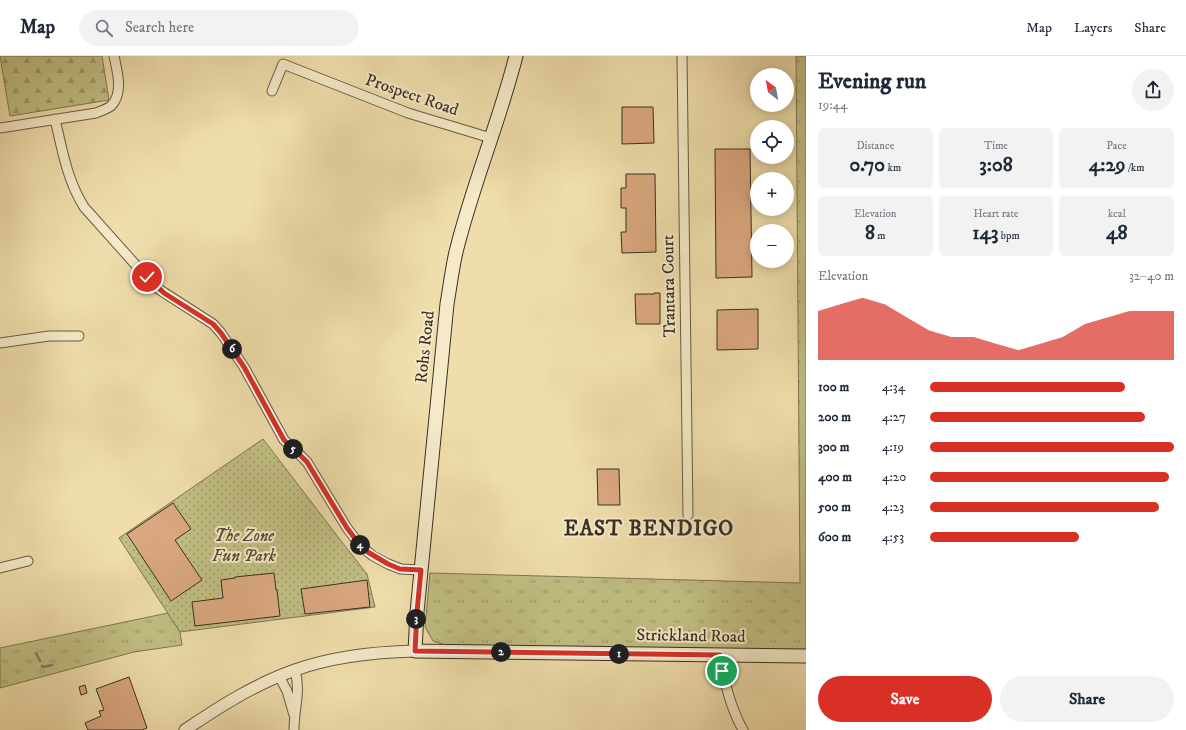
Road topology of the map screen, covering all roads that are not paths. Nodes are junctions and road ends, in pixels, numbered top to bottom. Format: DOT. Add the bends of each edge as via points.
graph roads {
  1 [pos="114,56"];
  2 [pos="516,56"];
  3 [pos="682,56"];
  4 [pos="272,91"];
  5 [pos="55,119"];
  6 [pos="0,128"];
  7 [pos="490,138"];
  8 [pos="79,336"];
  9 [pos="0,342"];
  10 [pos="688,515"];
  11 [pos="28,561"];
  12 [pos="0,568"];
  13 [pos="421,570"];
  14 [pos="415,651"];
  15 [pos="720,655"];
  16 [pos="806,656"];
  17 [pos="295,670"];
  18 [pos="279,676"];
  19 [pos="294,716"];
  20 [pos="185,730"];
  21 [pos="294,730"];
  22 [pos="743,730"];
  1 -- 5 [label="street" via="119,83 112,105 96,113"];
  2 -- 7 [label="main road, Rohs Road"];
  3 -- 10 [label="street, Trantara Court"];
  4 -- 7 [label="street, Prospect Road" via="283,64 408,113"];
  5 -- 6 [label="street"];
  5 -- 13 [label="street" via="64,158 84,207 157,288 213,324 221,333 244,367 284,440 307,462 360,545 366,551 400,569"];
  7 -- 13 [label="main road, Rohs Road" via="451,275"];
  8 -- 9 [label="street" via="49,336"];
  11 -- 12 [label="street"];
  13 -- 14 [label="main road, Rohs Road"];
  14 -- 15 [label="main road, Strickland Road"];
  14 -- 17 [label="street, Strickland Road" via="358,654"];
  15 -- 16 [label="main road, Strickland Road"];
  15 -- 22 [label="street" via="727,692"];
  17 -- 18 [label="street, Strickland Road"];
  17 -- 19 [label="street" via="298,687"];
  18 -- 19 [label="street" via="287,691"];
  18 -- 20 [label="street, Strickland Road" via="224,705"];
  19 -- 21 [label="street"];
}
